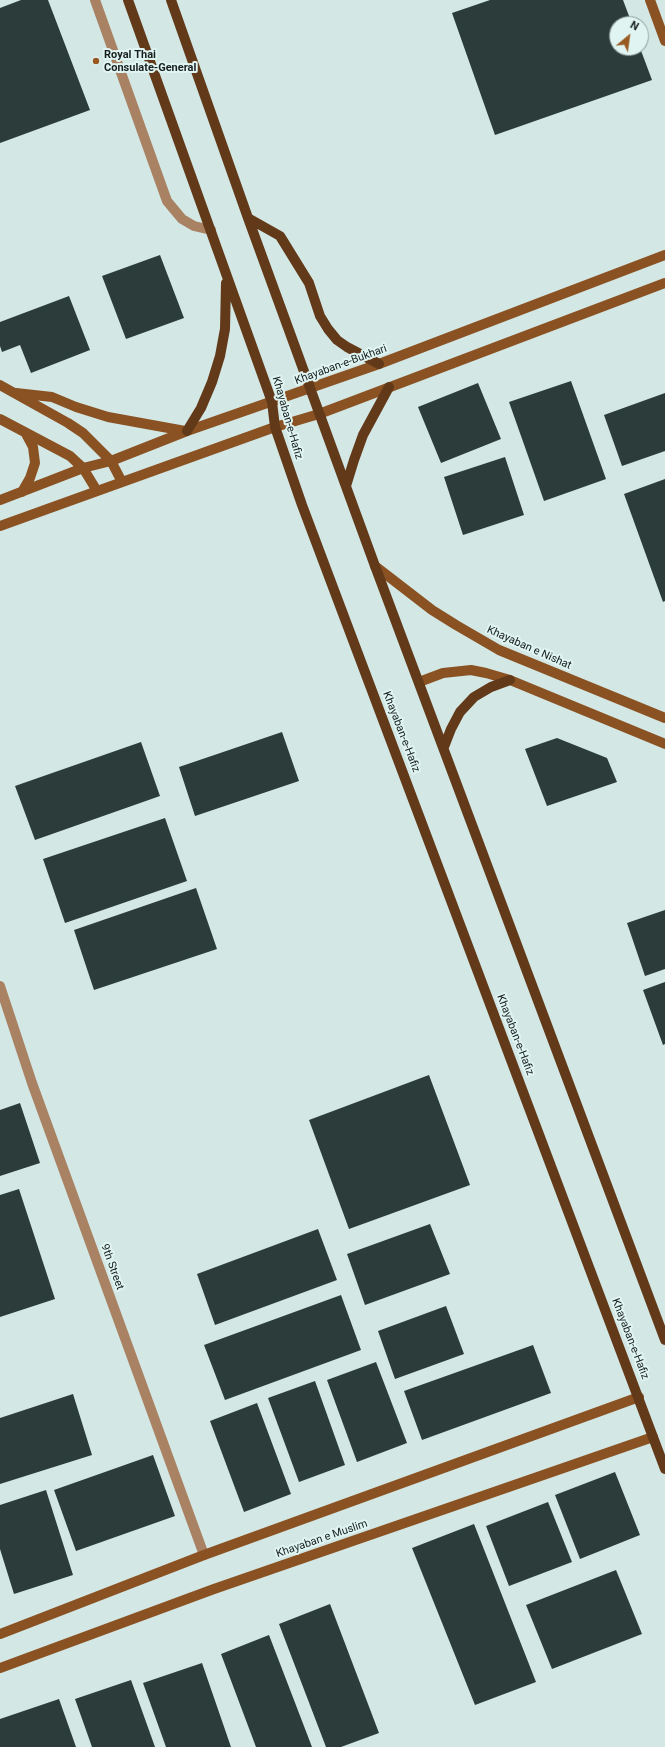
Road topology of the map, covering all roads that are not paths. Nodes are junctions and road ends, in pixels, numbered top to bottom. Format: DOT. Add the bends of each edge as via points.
graph roads {
  1 [pos="95,0"];
  2 [pos="128,0"];
  3 [pos="171,0"];
  4 [pos="650,0"];
  5 [pos="665,41"];
  6 [pos="248,218"];
  7 [pos="211,230"];
  8 [pos="665,255"];
  9 [pos="226,273"];
  10 [pos="665,283"];
  11 [pos="379,364"];
  12 [pos="0,385"];
  13 [pos="388,387"];
  14 [pos="311,388"];
  15 [pos="16,394"];
  16 [pos="272,402"];
  17 [pos="320,414"];
  18 [pos="0,419"];
  19 [pos="275,427"];
  20 [pos="187,431"];
  21 [pos="25,432"];
  22 [pos="111,461"];
  23 [pos="83,468"];
  24 [pos="122,482"];
  25 [pos="346,486"];
  26 [pos="96,491"];
  27 [pos="22,492"];
  28 [pos="0,500"];
  29 [pos="0,526"];
  30 [pos="375,566"];
  31 [pos="510,680"];
  32 [pos="419,682"];
  33 [pos="665,718"];
  34 [pos="665,744"];
  35 [pos="444,747"];
  36 [pos="0,986"];
  37 [pos="665,1340"];
  38 [pos="639,1396"];
  39 [pos="653,1437"];
  40 [pos="665,1469"];
  41 [pos="204,1555"];
  42 [pos="0,1634"];
  43 [pos="1,1666"];
  1 -- 7 [label="street" via="167,201 182,219 194,226"];
  2 -- 7 [label="main road, Khayaban-e-Hafiz"];
  3 -- 6 [label="main road"];
  4 -- 5 [label="street"];
  6 -- 11 [label="main road" via="280,236 309,283 320,316 337,340"];
  6 -- 14 [label="main road"];
  7 -- 9 [label="main road, Khayaban-e-Hafiz"];
  8 -- 11 [label="street, Khayaban-e-Bukhari"];
  9 -- 16 [label="main road, Khayaban-e-Hafiz"];
  9 -- 20 [label="main road" via="227,301 220,356 201,408"];
  10 -- 13 [label="street"];
  11 -- 14 [label="street, Khayaban-e-Bukhari"];
  12 -- 15 [label="street"];
  13 -- 17 [label="street"];
  13 -- 25 [label="main road" via="363,435"];
  14 -- 16 [label="street, Khayaban-e-Bukhari"];
  14 -- 17 [label="main road"];
  15 -- 20 [label="street" via="52,397 108,418"];
  15 -- 22 [label="street" via="83,433"];
  16 -- 19 [label="main road, Khayaban-e-Hafiz"];
  16 -- 20 [label="street, Khayaban-e-Bukhari"];
  17 -- 19 [label="street"];
  17 -- 25 [label="main road"];
  18 -- 21 [label="street"];
  19 -- 24 [label="street"];
  19 -- 38 [label="main road, Khayaban-e-Hafiz" via="302,505"];
  20 -- 22 [label="street, Khayaban-e-Bukhari"];
  21 -- 23 [label="street" via="64,452"];
  21 -- 27 [label="street" via="33,447 35,463"];
  22 -- 23 [label="street, Khayaban-e-Bukhari"];
  22 -- 24 [label="street"];
  23 -- 26 [label="street"];
  23 -- 27 [label="street, Khayaban-e-Bukhari"];
  24 -- 26 [label="street"];
  25 -- 30 [label="main road"];
  26 -- 29 [label="street"];
  27 -- 28 [label="street, Khayaban-e-Bukhari"];
  30 -- 32 [label="main road"];
  30 -- 33 [label="street, Khayaban e Nishat" via="432,610 499,650"];
  31 -- 32 [label="street" via="471,670 443,673"];
  31 -- 34 [label="street"];
  31 -- 35 [label="main road" via="474,697 460,712"];
  32 -- 35 [label="main road"];
  35 -- 37 [label="main road"];
  36 -- 41 [label="street, 9th Street" via="32,1083"];
  38 -- 39 [label="main road, Khayaban-e-Hafiz"];
  38 -- 41 [label="street"];
  39 -- 40 [label="main road, Khayaban-e-Hafiz"];
  39 -- 43 [label="street, Khayaban e Muslim" via="214,1589"];
  41 -- 42 [label="street"];
}
